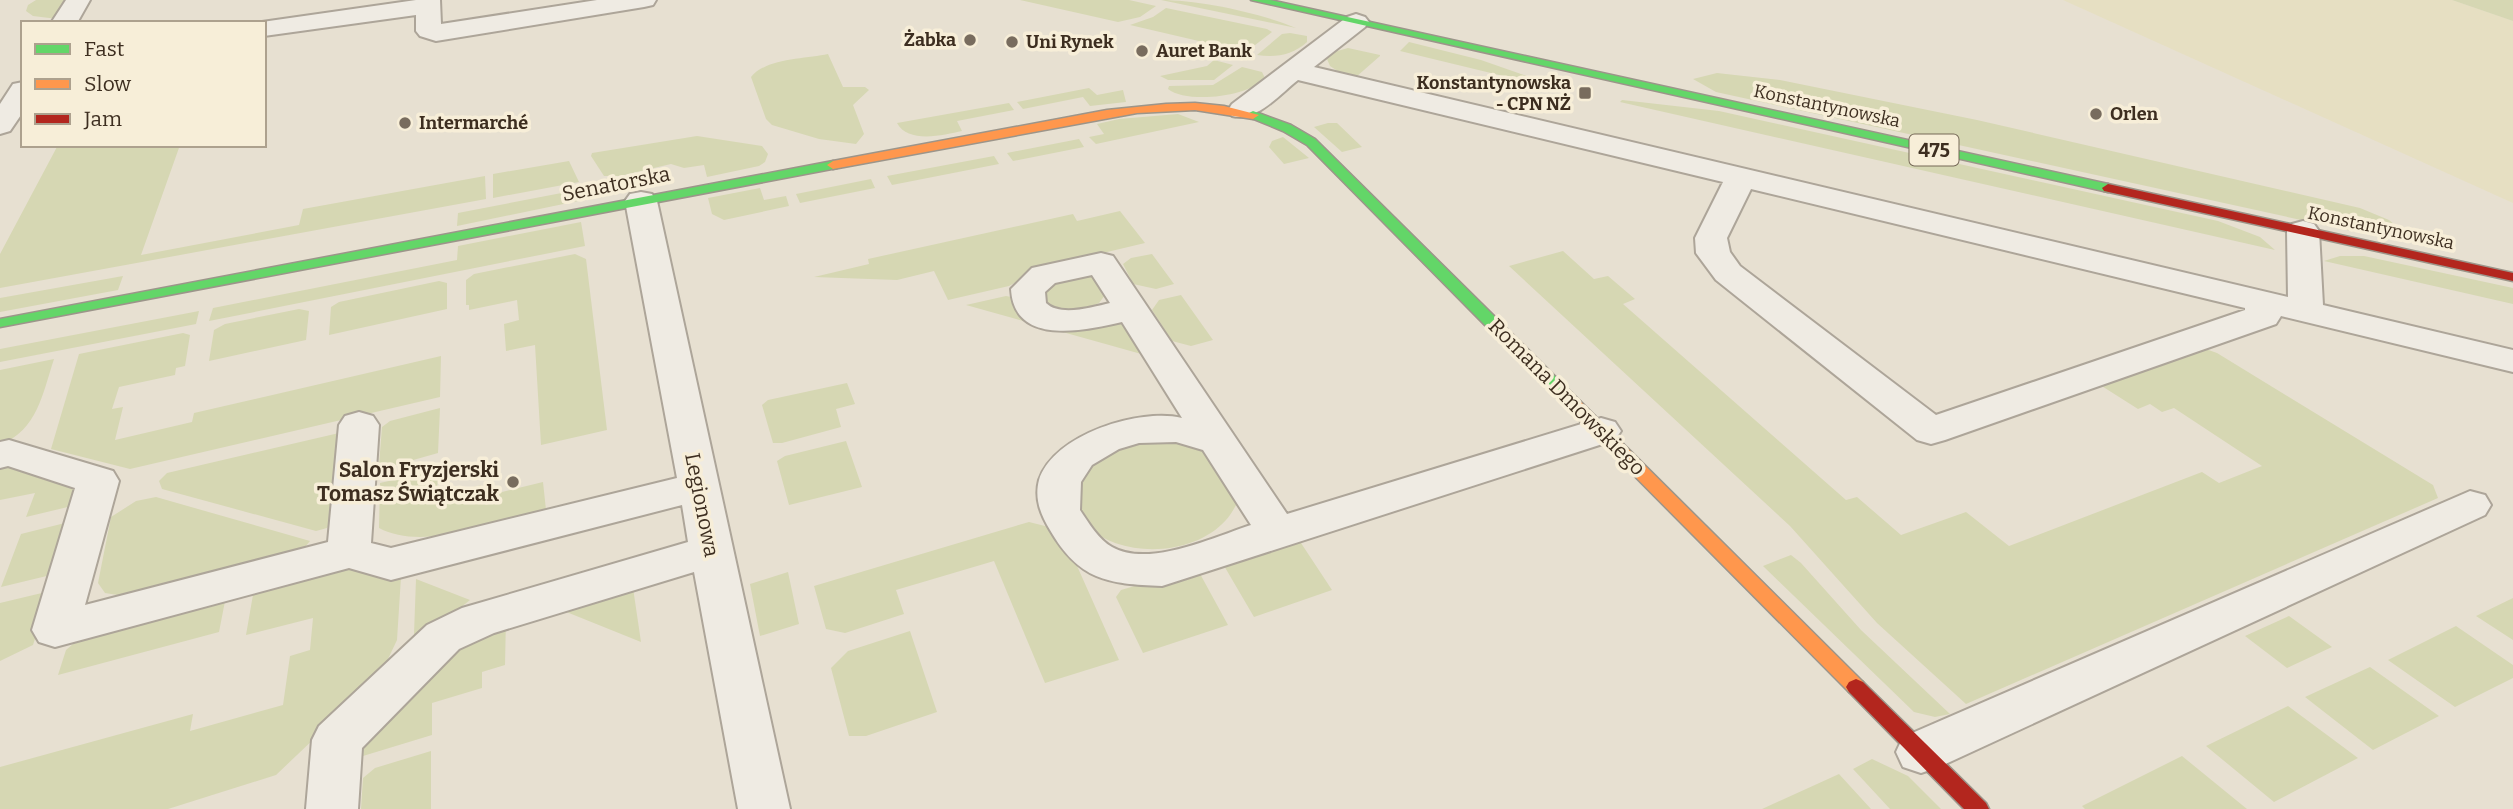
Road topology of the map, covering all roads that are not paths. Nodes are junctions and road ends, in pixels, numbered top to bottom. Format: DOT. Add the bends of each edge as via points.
graph roads {
  1 [pos="78,0"];
  2 [pos="644,0"];
  3 [pos="1255,0"];
  4 [pos="427,3"];
  5 [pos="65,21"];
  6 [pos="1356,22"];
  7 [pos="266,28"];
  8 [pos="1295,71"];
  9 [pos="21,93"];
  10 [pos="1242,110"];
  11 [pos="0,125"];
  12 [pos="1741,178"];
  13 [pos="641,201"];
  14 [pos="2303,231"];
  15 [pos="2513,276"];
  16 [pos="2263,302"];
  17 [pos="1131,309"];
  18 [pos="2306,312"];
  19 [pos="0,323"];
  20 [pos="2513,361"];
  21 [pos="359,425"];
  22 [pos="1601,431"];
  23 [pos="1218,441"];
  24 [pos="0,455"];
  25 [pos="698,488"];
  26 [pos="2470,505"];
  27 [pos="1277,532"];
  28 [pos="711,551"];
  29 [pos="349,552"];
  30 [pos="1921,752"];
  31 [pos="332,809"];
  32 [pos="764,809"];
  33 [pos="1978,809"];
  1 -- 5 [label="street"];
  2 -- 4 [label="street" via="436,33 429,32"];
  3 -- 6 [label="street, Konstantynowska / 475"];
  4 -- 7 [label="street"];
  6 -- 8 [label="street"];
  6 -- 14 [label="street, Konstantynowska / 475"];
  8 -- 10 [label="street"];
  8 -- 12 [label="street"];
  9 -- 11 [label="street"];
  10 -- 13 [label="street, Senatorska" via="1207,107 1109,113"];
  10 -- 22 [label="street, Romana Dmowskiego" via="1281,123 1311,142"];
  12 -- 16 [label="street"];
  12 -- 16 [label="street" via="1711,238 1713,253 1728,273 1931,431 2263,316"];
  13 -- 19 [label="street, Senatorska"];
  13 -- 25 [label="street, Legionowa"];
  14 -- 15 [label="street, Konstantynowska / 475"];
  14 -- 18 [label="street"];
  16 -- 18 [label="street"];
  17 -- 23 [label="street"];
  18 -- 20 [label="street"];
  21 -- 29 [label="street"];
  22 -- 27 [label="street"];
  22 -- 30 [label="street, Romana Dmowskiego"];
  23 -- 27 [label="street"];
  23 -- 27 [label="street" via="1178,429 1137,430 1105,440 1078,456 1060,481 1059,510 1095,558 1125,569 1162,570"];
  24 -- 29 [label="street" via="9,453 97,481 55,630"];
  25 -- 28 [label="street, Legionowa"];
  25 -- 29 [label="street" via="391,564"];
  26 -- 30 [label="street"];
  28 -- 31 [label="street" via="478,620 443,637 337,740"];
  28 -- 32 [label="street, Legionowa"];
  30 -- 33 [label="street, Romana Dmowskiego"];
}
